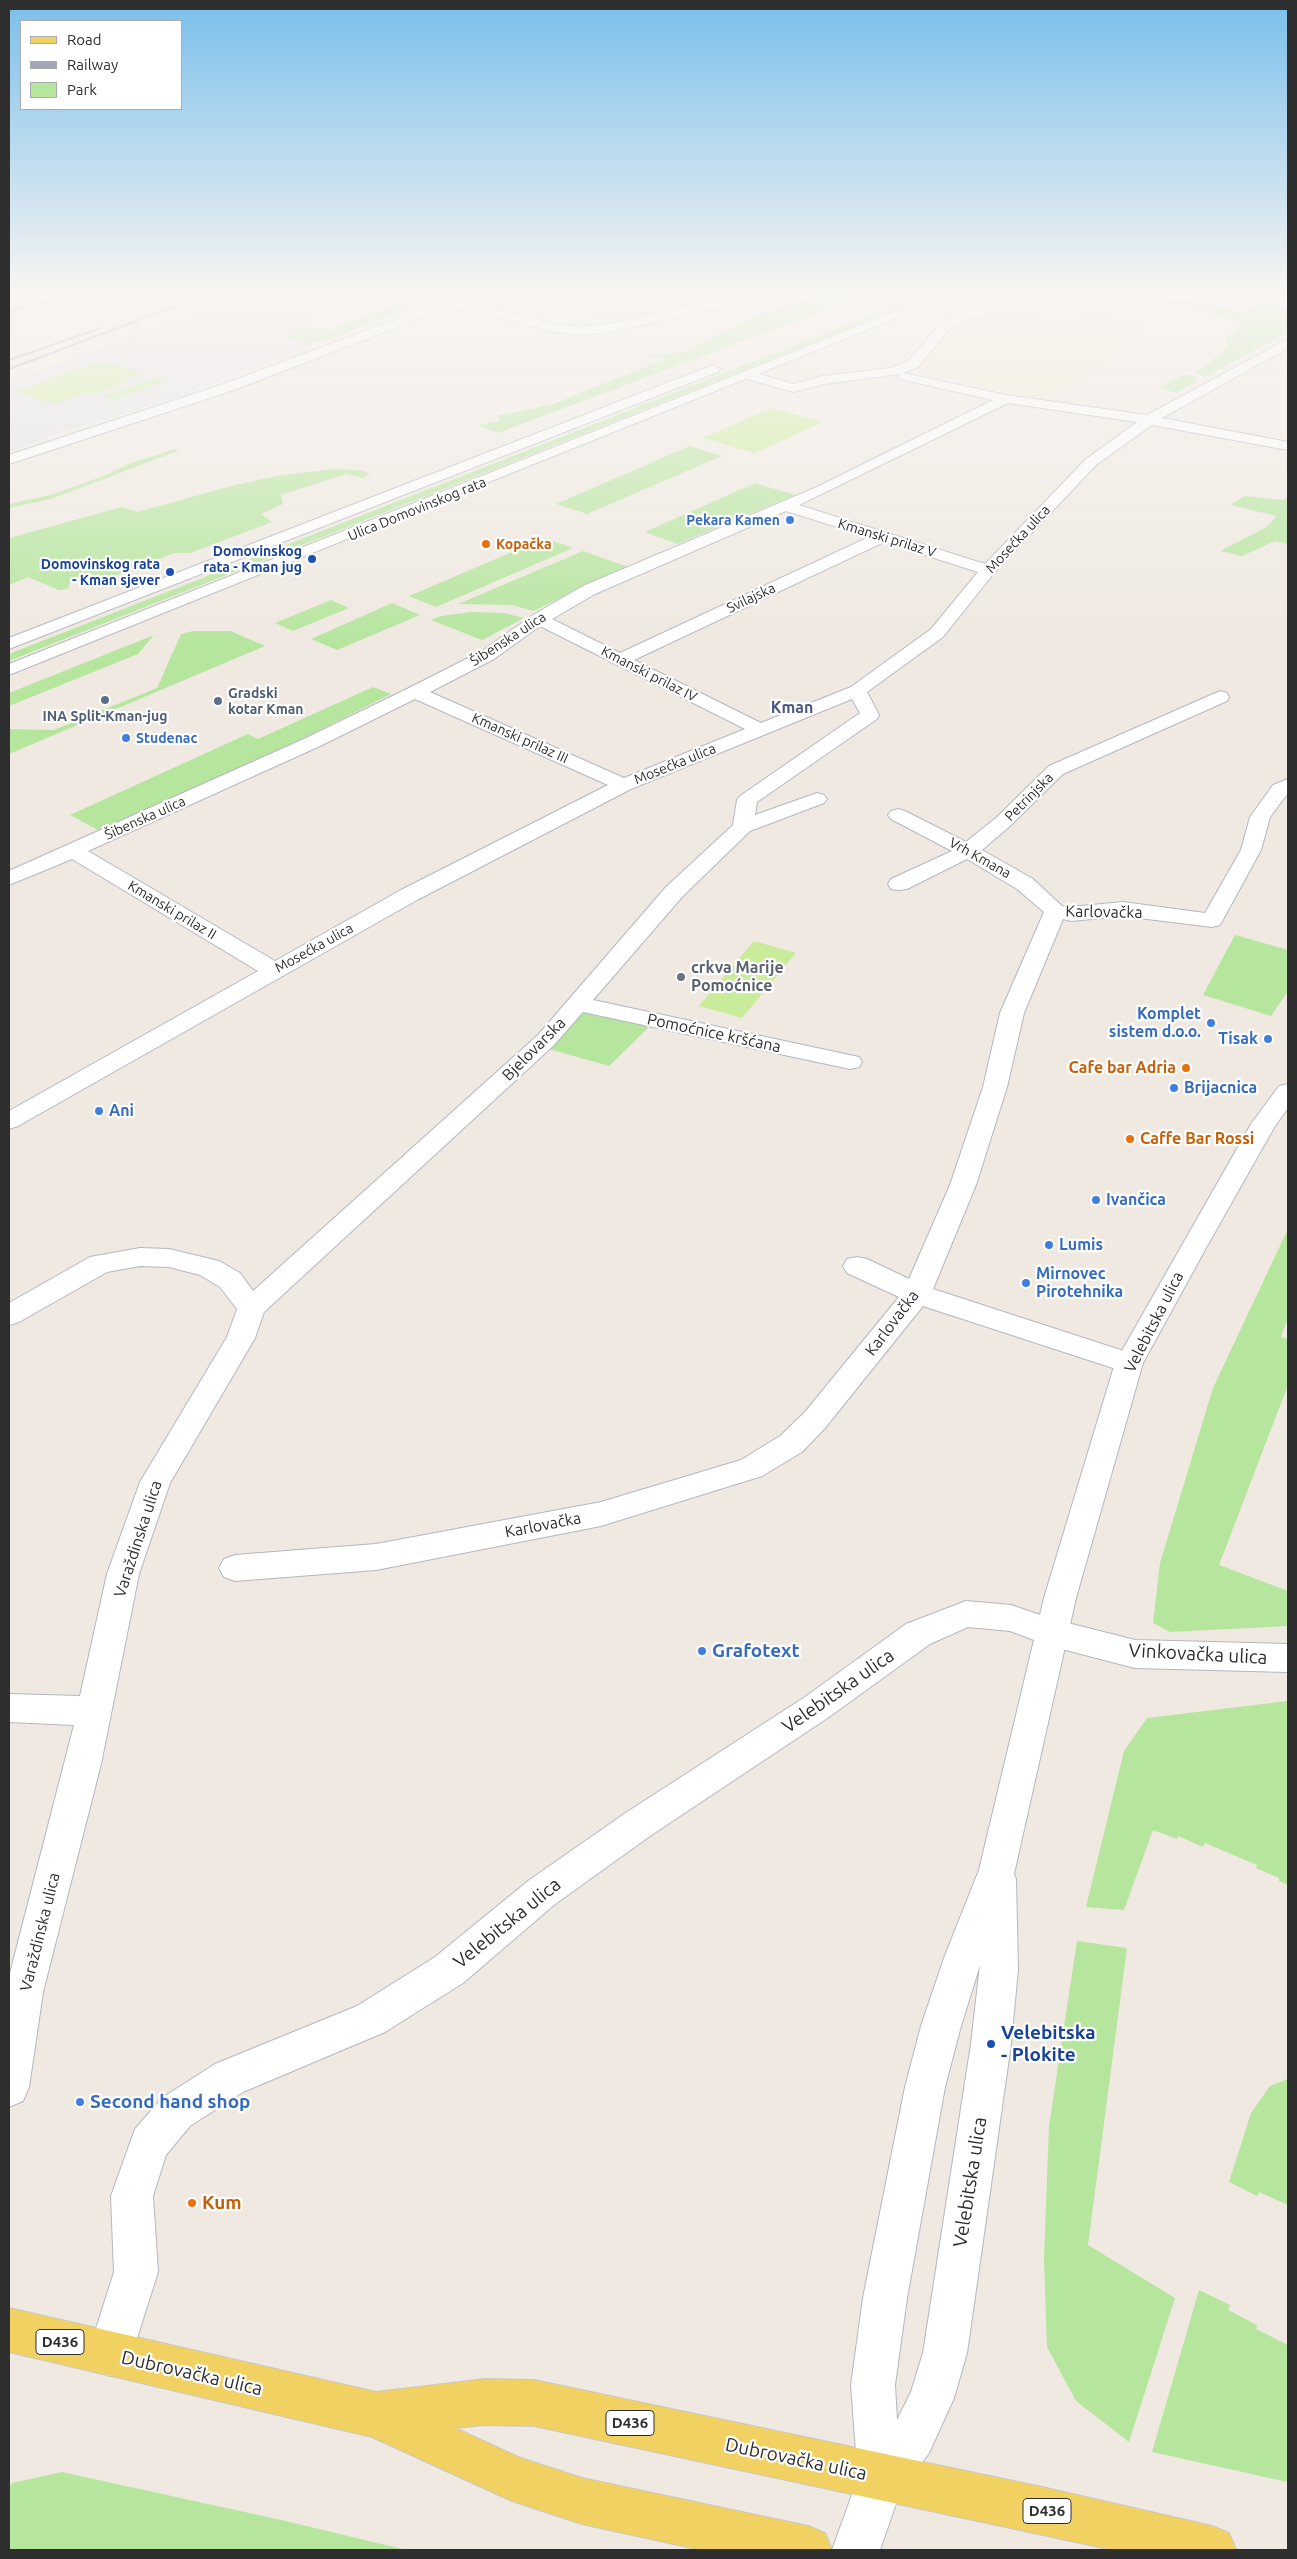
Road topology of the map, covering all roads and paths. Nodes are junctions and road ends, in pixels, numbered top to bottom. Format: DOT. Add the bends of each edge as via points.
graph roads {
  1 [pos="164,408"];
  2 [pos="613,408"];
  3 [pos="665,408"];
  4 [pos="987,408"];
  5 [pos="1070,408"];
  6 [pos="1170,408"];
  7 [pos="1149,420"];
  8 [pos="1288,446"];
  9 [pos="9,460"];
  10 [pos="786,506"];
  11 [pos="882,537"];
  12 [pos="988,570"];
  13 [pos="539,619"];
  14 [pos="9,644"];
  15 [pos="621,659"];
  16 [pos="9,670"];
  17 [pos="857,691"];
  18 [pos="415,692"];
  19 [pos="1220,697"];
  20 [pos="759,729"];
  21 [pos="624,785"];
  22 [pos="1288,785"];
  23 [pos="817,799"];
  24 [pos="898,816"];
  25 [pos="743,826"];
  26 [pos="72,850"];
  27 [pos="968,851"];
  28 [pos="9,879"];
  29 [pos="899,884"];
  30 [pos="1055,911"];
  31 [pos="273,970"];
  32 [pos="577,1004"];
  33 [pos="850,1062"];
  34 [pos="1288,1091"];
  35 [pos="9,1121"];
  36 [pos="856,1266"];
  37 [pos="917,1294"];
  38 [pos="250,1308"];
  39 [pos="9,1315"];
  40 [pos="1130,1363"];
  41 [pos="235,1568"];
  42 [pos="1050,1632"];
  43 [pos="1288,1658"];
  44 [pos="9,1708"];
  45 [pos="93,1710"];
  46 [pos="997,1870"];
  47 [pos="9,2087"];
  48 [pos="9,2330"];
  49 [pos="110,2354"];
  50 [pos="376,2415"];
  51 [pos="881,2478"];
  52 [pos="808,2550"];
  53 [pos="856,2550"];
  54 [pos="1212,2550"];
  1 -- 9 [label="street"];
  2 -- 14 [label="street, Ulica Domovinskog rata"];
  3 -- 16 [label="street, Ulica Domovinskog rata"];
  4 -- 10 [label="street, Šibenska ulica"];
  5 -- 7 [label="street"];
  6 -- 7 [label="street, Mosećka ulica"];
  7 -- 8 [label="street"];
  7 -- 12 [label="street, Mosećka ulica" via="1091,462"];
  10 -- 11 [label="street, Kmanski prilaz V"];
  10 -- 13 [label="street, Šibenska ulica" via="589,590"];
  11 -- 12 [label="street, Kmanski prilaz V"];
  11 -- 15 [label="street, Svilajska"];
  12 -- 17 [label="street, Mosećka ulica" via="937,633"];
  13 -- 15 [label="street, Kmanski prilaz IV"];
  13 -- 18 [label="street, Šibenska ulica" via="488,655"];
  15 -- 20 [label="street, Kmanski prilaz IV"];
  17 -- 20 [label="street, Mosećka ulica"];
  17 -- 25 [label="street" via="870,715 747,800"];
  18 -- 21 [label="street, Kmanski prilaz III"];
  18 -- 26 [label="street, Šibenska ulica" via="313,742"];
  19 -- 27 [label="street, Petrinjska" via="1056,770"];
  20 -- 21 [label="street, Mosećka ulica"];
  21 -- 31 [label="street, Mosećka ulica" via="409,895"];
  22 -- 30 [label="street, Karlovačka" via="1280,789 1260,817 1251,850 1212,920 1123,909 1071,914"];
  23 -- 25 [label="street, Bjelovarska"];
  24 -- 27 [label="street, Vrh Kmana"];
  25 -- 32 [label="street, Bjelovarska" via="674,892"];
  26 -- 28 [label="street, Šibenska ulica"];
  26 -- 31 [label="street, Kmanski prilaz II"];
  27 -- 29 [label="street, Petrinjska"];
  27 -- 30 [label="street, Vrh Kmana" via="1025,884"];
  30 -- 37 [label="street, Karlovačka" via="1012,1013 995,1087 963,1185"];
  31 -- 35 [label="street, Mosećka ulica"];
  32 -- 33 [label="street, Pomoćnice kršćana"];
  32 -- 38 [label="street, Bjelovarska" via="546,1040"];
  34 -- 40 [label="street, Velebitska ulica" via="1264,1124"];
  36 -- 37 [label="street"];
  37 -- 40 [label="street"];
  37 -- 41 [label="street, Karlovačka" via="815,1420 792,1444 751,1468 601,1514 376,1556"];
  38 -- 39 [label="street" via="230,1280 209,1268 168,1258 140,1257 100,1264"];
  38 -- 45 [label="street, Varaždinska ulica" via="240,1338 155,1482 123,1574"];
  40 -- 42 [label="street, Velebitska ulica"];
  42 -- 43 [label="street, Vinkovačka ulica" via="1135,1654"];
  42 -- 46 [label="street, Velebitska ulica"];
  42 -- 49 [label="street, Velebitska ulica" via="1011,1618 966,1614 918,1634 817,1707 637,1825 541,1893 449,1970 371,2019 229,2078 176,2112 149,2143 132,2196 136,2272"];
  44 -- 45 [label="street"];
  45 -- 47 [label="street, Varaždinska ulica" via="83,1764 24,1992"];
  46 -- 51 [label="street, Velebitska ulica" via="963,1958 925,2087 877,2349 873,2385"];
  46 -- 51 [label="street, Velebitska ulica" via="1000,1922 991,2044 945,2353 932,2398 913,2437"];
  48 -- 49 [label="main road, Dubrovačka ulica / D436"];
  49 -- 50 [label="main road, Dubrovačka ulica / D436"];
  50 -- 51 [label="main road, Dubrovačka ulica / D436" via="485,2402 534,2403"];
  50 -- 52 [label="main road, Dubrovačka ulica / D436" via="512,2478 582,2501"];
  51 -- 53 [label="street, Velebitska ulica"];
  51 -- 54 [label="main road, Dubrovačka ulica / D436" via="1042,2510"];
}
